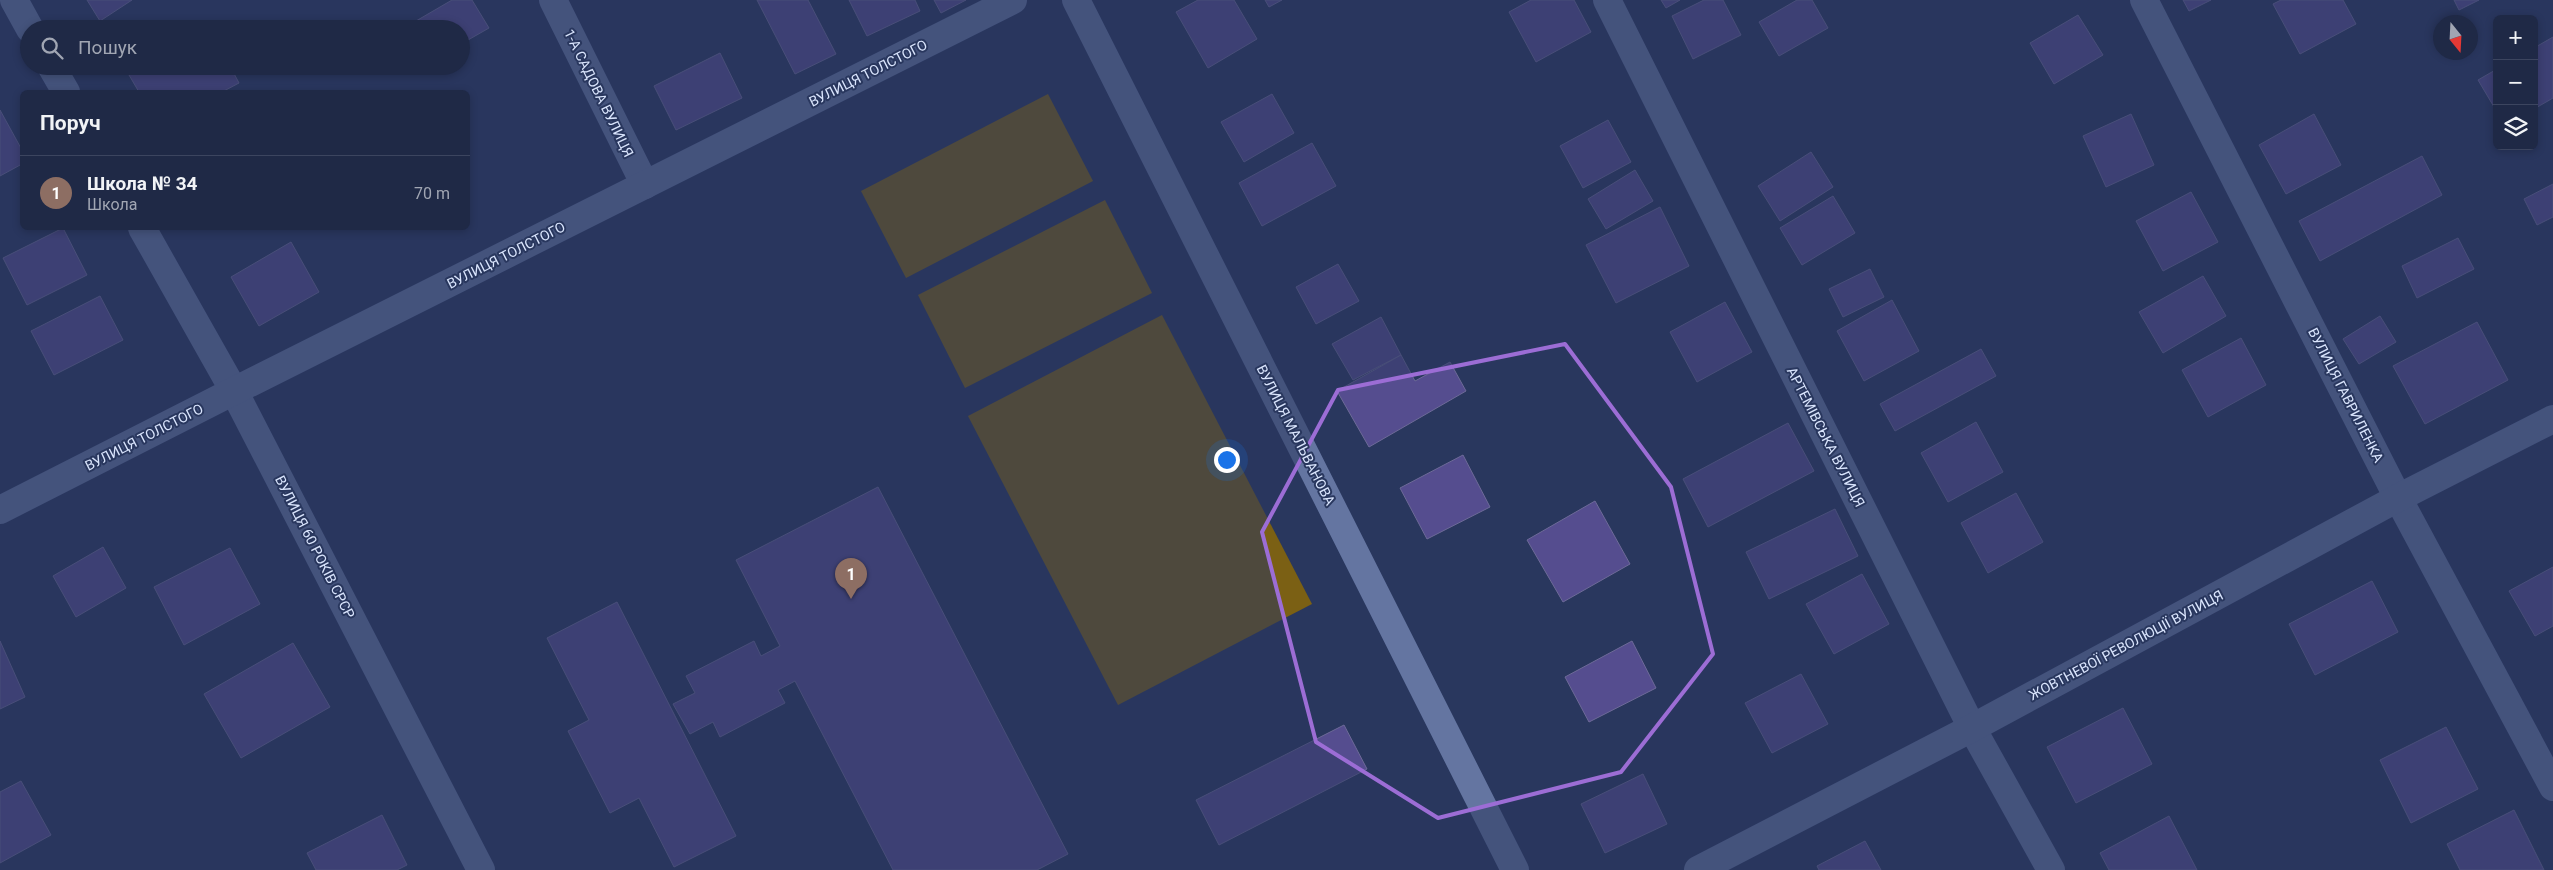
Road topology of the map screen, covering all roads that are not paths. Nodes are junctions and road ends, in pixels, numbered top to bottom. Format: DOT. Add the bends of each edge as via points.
graph roads {
  1 [pos="14,0"];
  2 [pos="553,0"];
  3 [pos="1013,0"];
  4 [pos="1076,0"];
  5 [pos="1607,0"];
  6 [pos="2144,0"];
  7 [pos="25,20"];
  8 [pos="56,75"];
  9 [pos="65,90"];
  10 [pos="645,185"];
  11 [pos="143,230"];
  12 [pos="234,391"];
  13 [pos="2553,419"];
  14 [pos="2398,498"];
  15 [pos="0,510"];
  16 [pos="1972,728"];
  17 [pos="2553,787"];
  18 [pos="481,870"];
  19 [pos="1515,870"];
  20 [pos="1698,870"];
  21 [pos="2051,870"];
  1 -- 7 [label="street"];
  2 -- 10 [label="street, 1-А САДОВА ВУЛИЦЯ"];
  3 -- 10 [label="street, ВУЛИЦЯ ТОЛСТОГО"];
  4 -- 19 [label="street, ВУЛИЦЯ МАЛЬВАНОВА"];
  5 -- 16 [label="street, АРТЕМІВСЬКА ВУЛИЦЯ"];
  6 -- 14 [label="street, ВУЛИЦЯ ГАВРИЛЕНКА"];
  8 -- 9 [label="street"];
  10 -- 12 [label="street, ВУЛИЦЯ ТОЛСТОГО"];
  11 -- 12 [label="street, ВУЛИЦЯ 60 РОКІВ СРСР"];
  12 -- 15 [label="street, ВУЛИЦЯ ТОЛСТОГО"];
  12 -- 18 [label="street, ВУЛИЦЯ 60 РОКІВ СРСР"];
  13 -- 14 [label="street, ЖОВТНЕВОЇ РЕВОЛЮЦІЇ ВУЛИЦЯ"];
  14 -- 16 [label="street, ЖОВТНЕВОЇ РЕВОЛЮЦІЇ ВУЛИЦЯ"];
  14 -- 17 [label="street, ВУЛИЦЯ ГАВРИЛЕНКА"];
  16 -- 20 [label="street, ЖОВТНЕВОЇ РЕВОЛЮЦІЇ ВУЛИЦЯ"];
  16 -- 21 [label="street, АРТЕМІВСЬКА ВУЛИЦЯ"];
}
